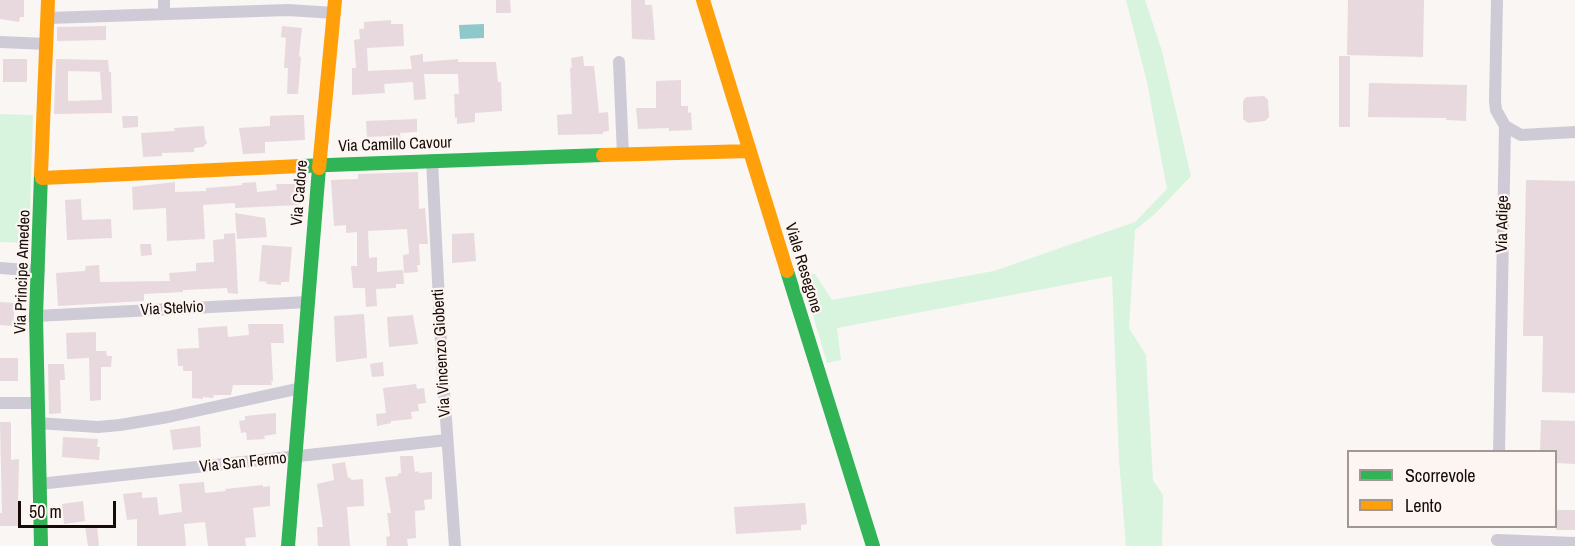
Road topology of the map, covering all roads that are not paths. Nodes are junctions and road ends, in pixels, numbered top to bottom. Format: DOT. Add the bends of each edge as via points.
graph roads {
  1 [pos="48,0"];
  2 [pos="164,0"];
  3 [pos="703,0"];
  4 [pos="1497,0"];
  5 [pos="289,5"];
  6 [pos="335,6"];
  7 [pos="164,14"];
  8 [pos="48,18"];
  9 [pos="0,42"];
  10 [pos="47,44"];
  11 [pos="619,62"];
  12 [pos="1505,126"];
  13 [pos="1575,132"];
  14 [pos="750,151"];
  15 [pos="623,155"];
  16 [pos="432,160"];
  17 [pos="319,165"];
  18 [pos="42,178"];
  19 [pos="0,268"];
  20 [pos="39,271"];
  21 [pos="308,302"];
  22 [pos="36,316"];
  23 [pos="301,388"];
  24 [pos="0,403"];
  25 [pos="37,404"];
  26 [pos="37,423"];
  27 [pos="447,440"];
  28 [pos="1499,450"];
  29 [pos="294,457"];
  30 [pos="39,484"];
  31 [pos="1498,528"];
  32 [pos="1497,543"];
  33 [pos="1575,543"];
  34 [pos="41,546"];
  35 [pos="288,546"];
  36 [pos="455,546"];
  37 [pos="873,546"];
  1 -- 8 [label="street, Via Principe Amedeo"];
  2 -- 7 [label="street"];
  3 -- 14 [label="street, Viale Resegone"];
  4 -- 12 [label="street, Via Adige" via="1495,101"];
  5 -- 6 [label="street"];
  5 -- 7 [label="street"];
  6 -- 17 [label="street, Via Cadore"];
  7 -- 8 [label="street"];
  8 -- 10 [label="street, Via Principe Amedeo"];
  9 -- 10 [label="street"];
  10 -- 18 [label="street, Via Principe Amedeo"];
  11 -- 15 [label="street"];
  12 -- 13 [label="street" via="1521,135"];
  12 -- 28 [label="street, Via Adige"];
  14 -- 15 [label="street, Via Camillo Cavour"];
  14 -- 37 [label="street, Viale Resegone"];
  15 -- 16 [label="street, Via Camillo Cavour"];
  16 -- 17 [label="street, Via Camillo Cavour"];
  16 -- 27 [label="street, Via Vincenzo Gioberti"];
  17 -- 18 [label="street, Via Camillo Cavour"];
  17 -- 21 [label="street, Via Cadore"];
  18 -- 20 [label="street, Via Principe Amedeo"];
  19 -- 20 [label="street"];
  20 -- 22 [label="street, Via Principe Amedeo"];
  21 -- 22 [label="street, Via Stelvio"];
  21 -- 23 [label="street, Via Cadore"];
  22 -- 25 [label="street, Via Principe Amedeo"];
  23 -- 26 [label="street" via="120,425"];
  23 -- 29 [label="street, Via Cadore"];
  24 -- 25 [label="street"];
  25 -- 26 [label="street, Via Principe Amedeo"];
  26 -- 30 [label="street, Via Principe Amedeo"];
  27 -- 29 [label="street, Via San Fermo"];
  27 -- 36 [label="street, Via Vincenzo Gioberti"];
  29 -- 30 [label="street, Via San Fermo"];
  29 -- 35 [label="street, Via Cadore"];
  30 -- 34 [label="street, Via Principe Amedeo"];
  31 -- 32 [label="street"];
  32 -- 33 [label="street"];
}
